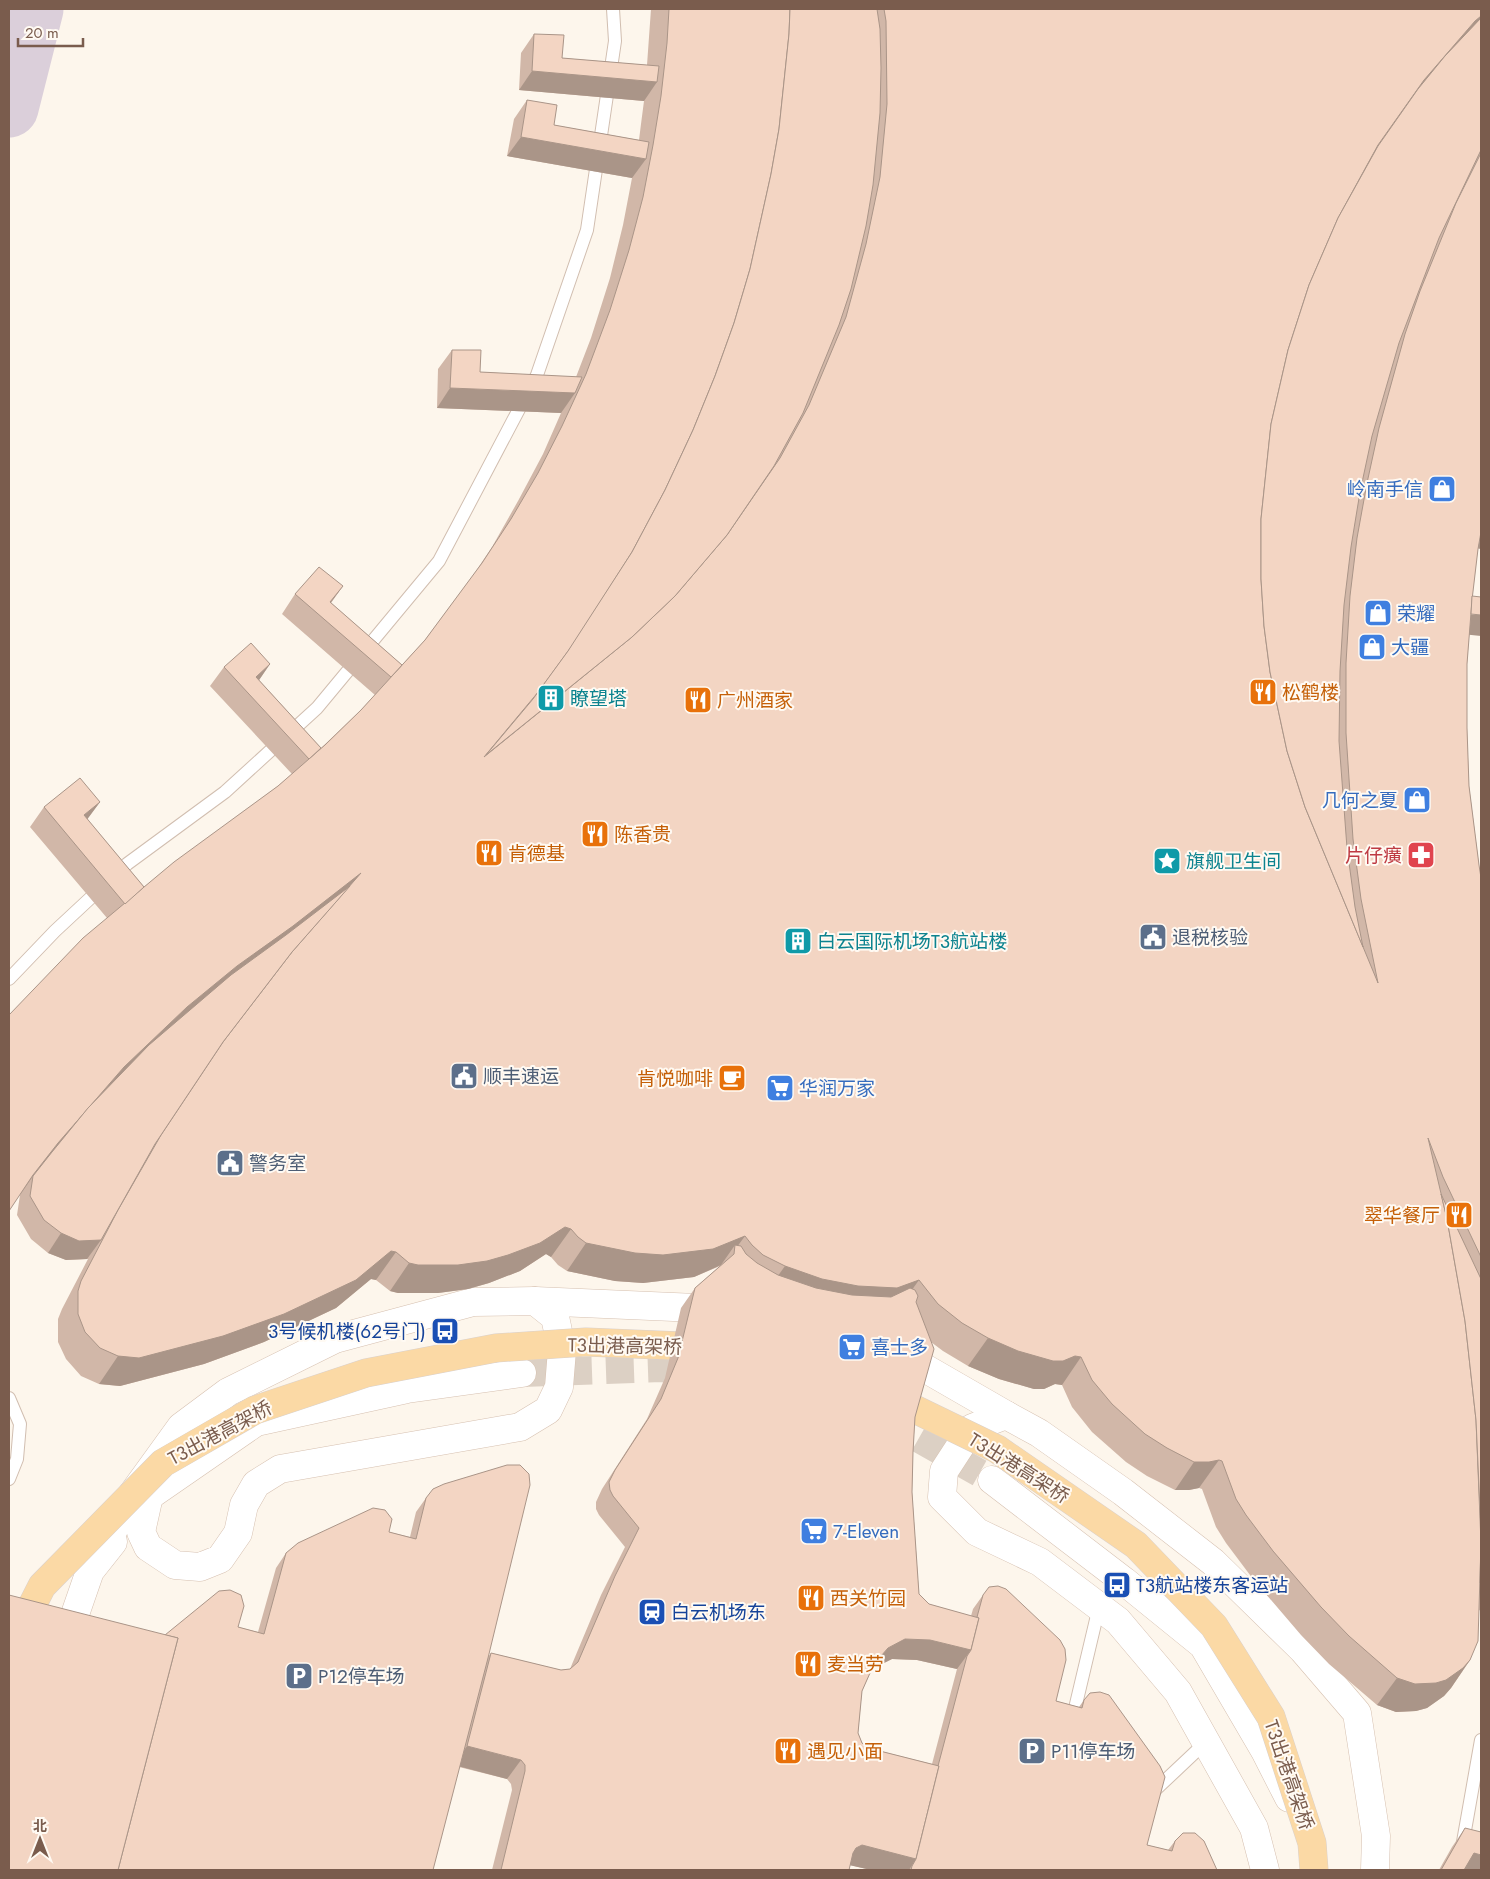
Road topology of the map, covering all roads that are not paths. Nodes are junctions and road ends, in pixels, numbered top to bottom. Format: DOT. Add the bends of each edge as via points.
graph roads {
  1 [pos="613,9"];
  2 [pos="9,979"];
  3 [pos="535,1301"];
  4 [pos="743,1314"];
  5 [pos="872,1344"];
  6 [pos="739,1356"];
  7 [pos="522,1373"];
  8 [pos="861,1388"];
  9 [pos="9,1398"];
  10 [pos="1006,1415"];
  11 [pos="13,1457"];
  12 [pos="9,1480"];
  13 [pos="992,1480"];
  14 [pos="149,1496"];
  15 [pos="102,1555"];
  16 [pos="1099,1607"];
  17 [pos="9,1651"];
  18 [pos="54,1673"];
  19 [pos="1072,1722"];
  20 [pos="1481,1740"];
  21 [pos="1206,1742"];
  22 [pos="1154,1791"];
  23 [pos="1265,1870"];
  24 [pos="1314,1870"];
  25 [pos="1326,1870"];
  26 [pos="1375,1870"];
  27 [pos="1458,1870"];
  1 -- 2 [label="lane" via="615,41 587,230 536,376 439,561 317,708 225,792 127,864"];
  3 -- 4 [label="main road" via="724,1309"];
  3 -- 14 [label="main road" via="555,1316 562,1350 559,1387 548,1410 520,1427 280,1469 256,1484 244,1504 238,1533 220,1559 200,1567 175,1566 148,1547 141,1532"];
  3 -- 15 [label="main road" via="473,1302 335,1339 228,1392 182,1427 126,1503"];
  5 -- 10 [label="main road" via="891,1349"];
  6 -- 17 [label="main road, T3出港高架桥, bridge" via="681,1346 586,1342 496,1348 366,1373 255,1410 164,1463 42,1586"];
  7 -- 14 [label="main road" via="407,1389 256,1422"];
  8 -- 24 [label="main road, T3出港高架桥, bridge" via="898,1401 996,1449 1136,1545 1214,1626 1271,1717 1312,1843"];
  9 -- 11 [label="lane" via="20,1424"];
  10 -- 16 [label="main road" via="972,1428 944,1471 942,1497 977,1532 1040,1562"];
  10 -- 26 [label="main road" via="1038,1433 1123,1492 1213,1562 1303,1650 1357,1713 1376,1836"];
  11 -- 12 [label="lane"];
  13 -- 25 [label="main road" via="1203,1645 1265,1751"];
  14 -- 15 [label="main road"];
  15 -- 18 [label="main road" via="90,1571"];
  16 -- 19 [label="lane"];
  16 -- 21 [label="main road" via="1118,1621 1178,1692"];
  20 -- 27 [label="lane"];
  21 -- 22 [label="lane"];
  21 -- 23 [label="main road" via="1254,1828"];
}
